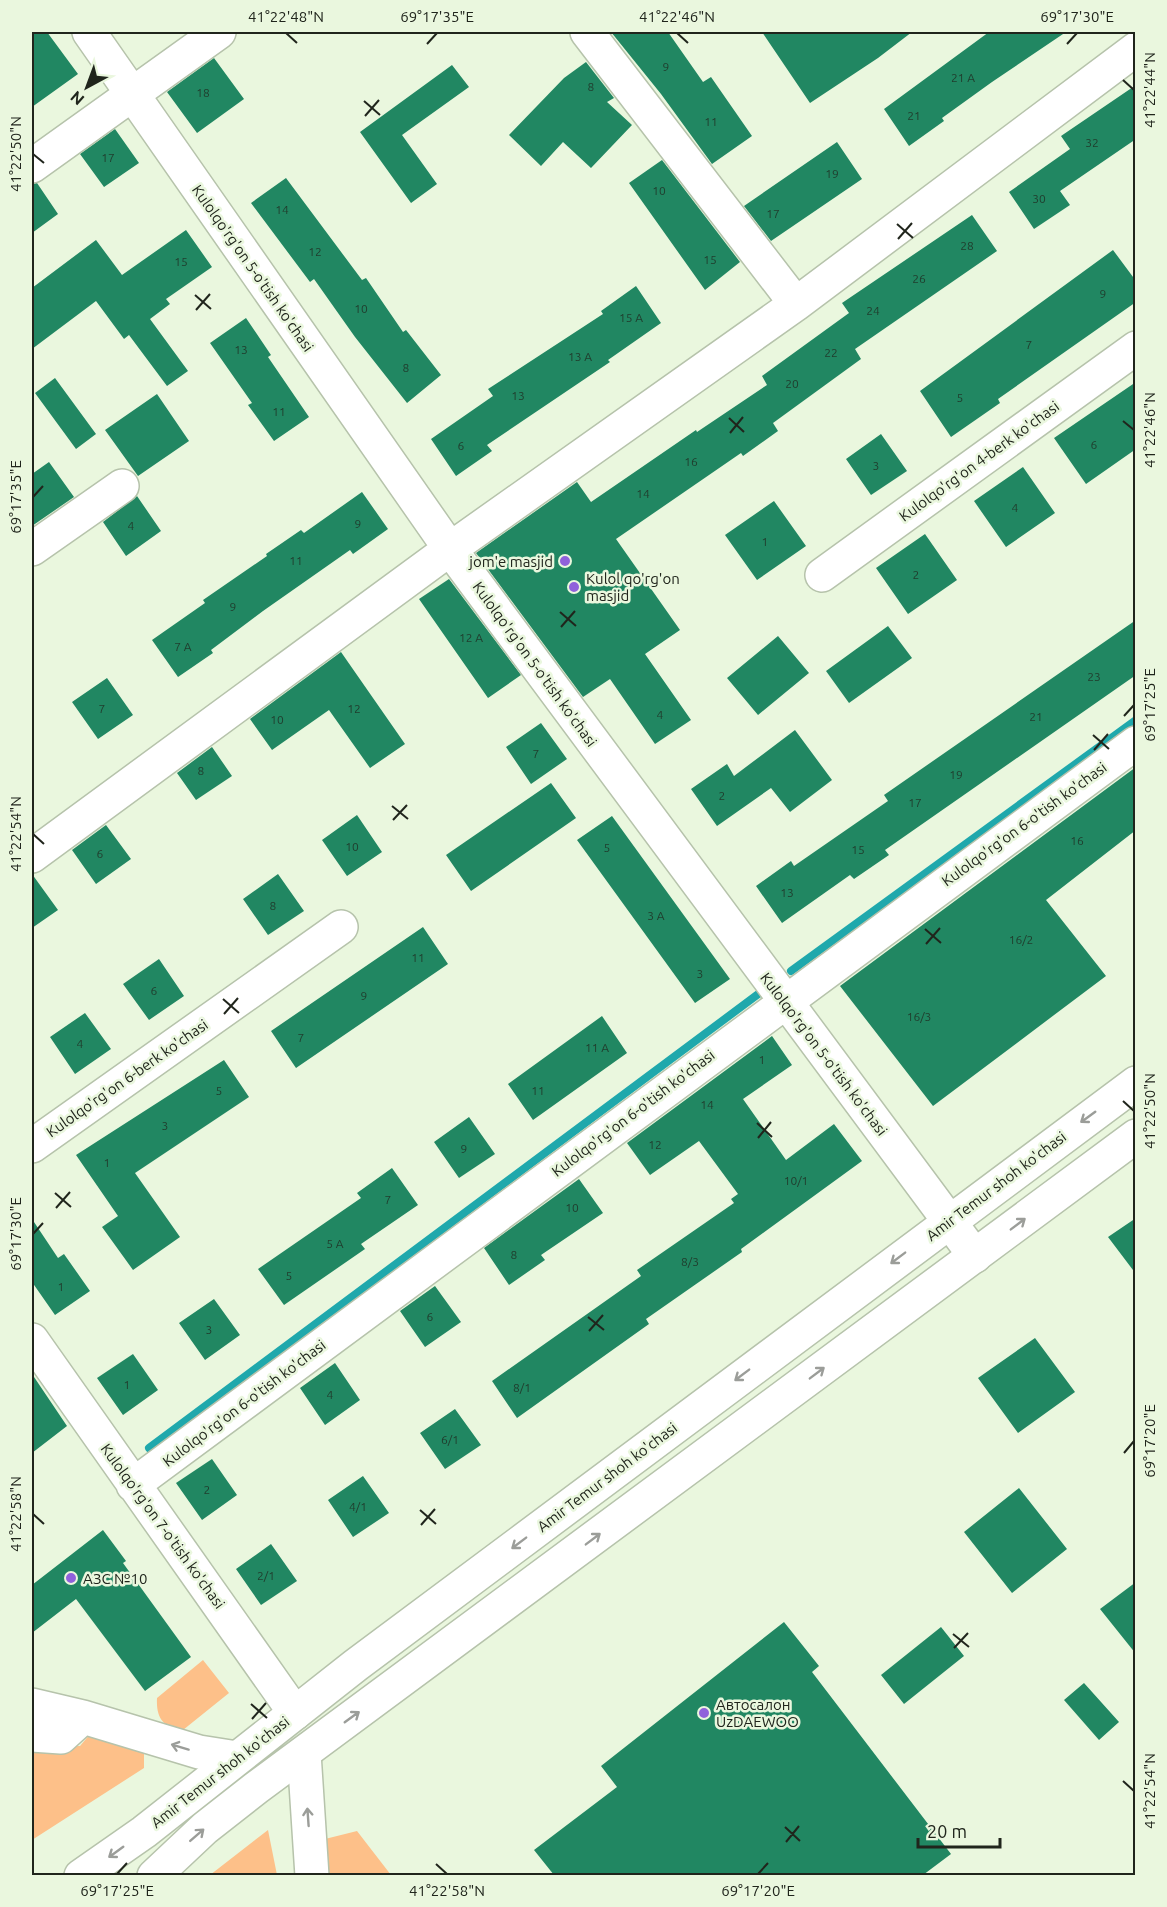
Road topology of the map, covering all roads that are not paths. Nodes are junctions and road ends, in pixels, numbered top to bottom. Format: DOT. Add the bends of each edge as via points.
graph roads {
  1 [pos="89,32"];
  2 [pos="219,32"];
  3 [pos="586,32"];
  4 [pos="1136,49"];
  5 [pos="132,94"];
  6 [pos="32,166"];
  7 [pos="796,304"];
  8 [pos="1136,348"];
  9 [pos="122,486"];
  10 [pos="32,549"];
  11 [pos="450,549"];
  12 [pos="822,575"];
  13 [pos="1136,743"];
  14 [pos="32,856"];
  15 [pos="340,927"];
  16 [pos="784,1001"];
  17 [pos="1136,1083"];
  18 [pos="1136,1136"];
  19 [pos="32,1146"];
  20 [pos="949,1220"];
  21 [pos="975,1256"];
  22 [pos="32,1340"];
  23 [pos="133,1485"];
  24 [pos="32,1705"];
  25 [pos="295,1713"];
  26 [pos="83,1717"];
  27 [pos="32,1735"];
  28 [pos="303,1753"];
  29 [pos="237,1758"];
  30 [pos="81,1875"];
  31 [pos="154,1875"];
  32 [pos="312,1875"];
  1 -- 5 [label="main road, Kulolqo'rg'on 5-o'tish ko'chasi"];
  2 -- 5 [label="main road"];
  3 -- 7 [label="main road"];
  4 -- 7 [label="main road"];
  5 -- 6 [label="main road"];
  5 -- 11 [label="main road, Kulolqo'rg'on 5-o'tish ko'chasi"];
  7 -- 11 [label="main road"];
  8 -- 12 [label="main road, Kulolqo'rg'on 4-berk ko'chasi"];
  9 -- 10 [label="main road"];
  11 -- 14 [label="main road"];
  11 -- 16 [label="main road, Kulolqo'rg'on 5-o'tish ko'chasi"];
  13 -- 16 [label="main road, Kulolqo'rg'on 6-o'tish ko'chasi"];
  15 -- 19 [label="main road, Kulolqo'rg'on 6-berk ko'chasi"];
  16 -- 20 [label="main road, Kulolqo'rg'on 5-o'tish ko'chasi"];
  16 -- 23 [label="main road, Kulolqo'rg'on 6-o'tish ko'chasi"];
  17 -- 20 [label="main road, Amir Temur shoh ko'chasi, one-way"];
  21 -- 18 [label="main road, one-way"];
  20 -- 21 [label="main road, Kulolqo'rg'on 5-o'tish ko'chasi"];
  20 -- 25 [label="main road, Amir Temur shoh ko'chasi, one-way"];
  28 -- 21 [label="main road, one-way"];
  22 -- 23 [label="main road, Kulolqo'rg'on 7-o'tish ko'chasi"];
  23 -- 25 [label="main road, Kulolqo'rg'on 7-o'tish ko'chasi"];
  24 -- 26 [label="main road"];
  25 -- 29 [label="main road, Amir Temur shoh ko'chasi"];
  26 -- 27 [label="main road" via="60,1737"];
  29 -- 26 [label="main road, one-way" via="199,1752"];
  31 -- 28 [label="main road, one-way" via="205,1828"];
  32 -- 28 [label="main road, one-way"];
  29 -- 30 [label="main road, Amir Temur shoh ko'chasi, one-way" via="144,1832"];
}
